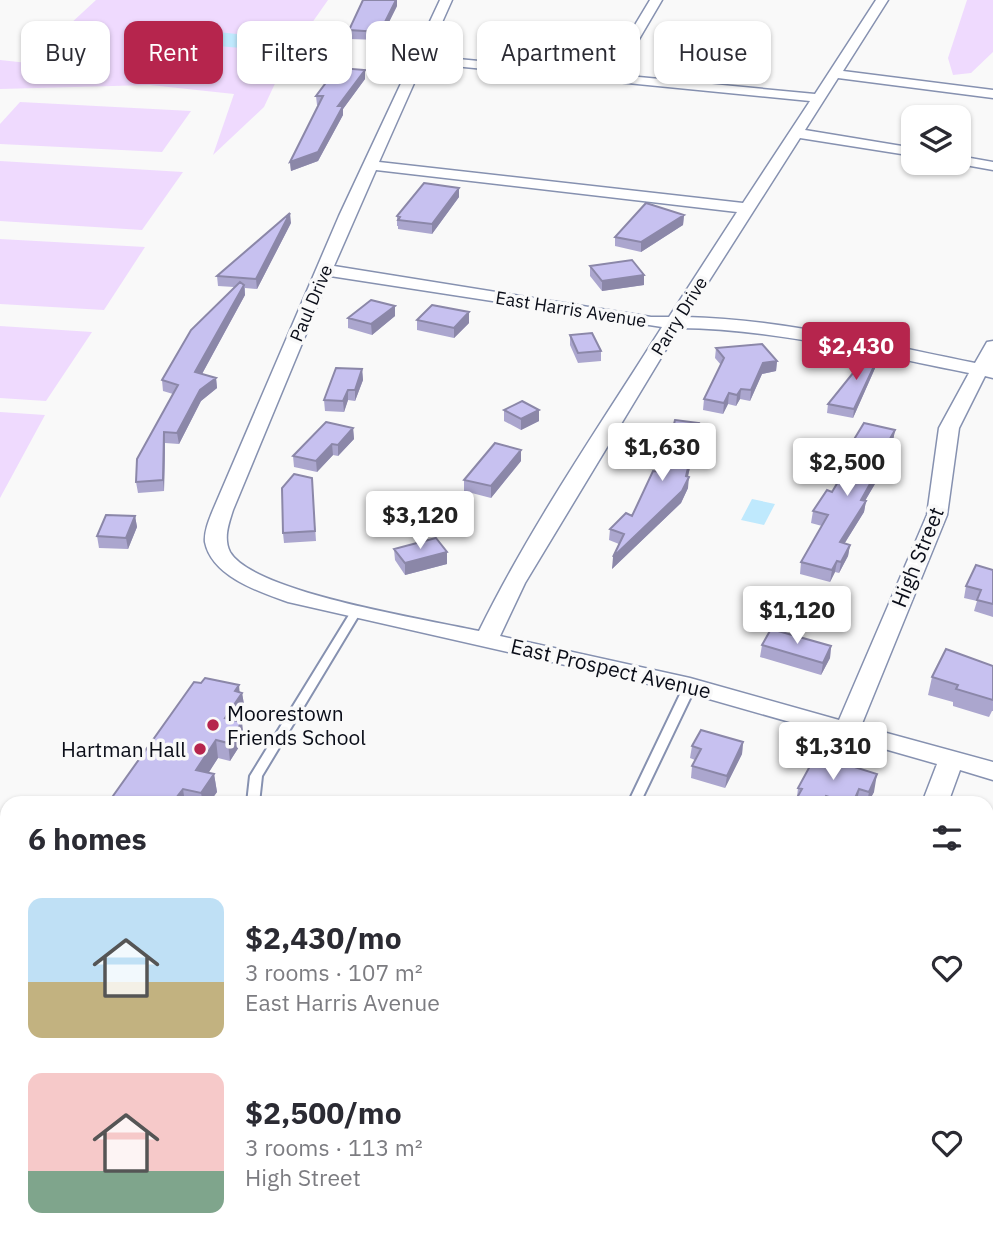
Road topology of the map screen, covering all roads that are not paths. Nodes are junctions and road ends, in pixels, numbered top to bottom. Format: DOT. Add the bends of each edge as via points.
graph roads {
  1 [pos="446,0"];
  2 [pos="656,0"];
  3 [pos="882,0"];
  4 [pos="436,21"];
  5 [pos="640,27"];
  6 [pos="834,74"];
  7 [pos="640,80"];
  8 [pos="407,84"];
  9 [pos="993,94"];
  10 [pos="818,98"];
  11 [pos="795,133"];
  12 [pos="901,150"];
  13 [pos="971,162"];
  14 [pos="371,165"];
  15 [pos="993,166"];
  16 [pos="747,208"];
  17 [pos="325,270"];
  18 [pos="674,323"];
  19 [pos="993,346"];
  20 [pos="987,371"];
  21 [pos="270,588"];
  22 [pos="357,610"];
  23 [pos="487,639"];
  24 [pos="690,686"];
  25 [pos="847,729"];
  26 [pos="951,759"];
  27 [pos="993,771"];
  28 [pos="254,796"];
  29 [pos="637,796"];
  30 [pos="938,796"];
  1 -- 4 [label="street, Paul Drive"];
  2 -- 5 [label="street"];
  3 -- 6 [label="street, Parry Drive"];
  6 -- 9 [label="street"];
  6 -- 10 [label="street, Parry Drive"];
  7 -- 10 [label="street"];
  8 -- 14 [label="street, Paul Drive"];
  10 -- 11 [label="street, Parry Drive"];
  11 -- 12 [label="street"];
  11 -- 16 [label="street, Parry Drive"];
  13 -- 15 [label="street"];
  14 -- 16 [label="street"];
  14 -- 17 [label="street, Paul Drive"];
  16 -- 18 [label="street, Parry Drive"];
  17 -- 18 [label="street, East Harris Avenue"];
  17 -- 21 [label="street, Paul Drive" via="217,533 216,545 227,562"];
  18 -- 20 [label="street, East Harris Avenue" via="796,333"];
  18 -- 23 [label="street, Parry Drive" via="521,569"];
  19 -- 20 [label="street, High Street"];
  20 -- 25 [label="street, High Street" via="949,427 937,515"];
  21 -- 22 [label="street, East Prospect Avenue"];
  22 -- 23 [label="street, East Prospect Avenue"];
  22 -- 28 [label="lane" via="256,776"];
  23 -- 24 [label="street, East Prospect Avenue"];
  24 -- 25 [label="street, East Prospect Avenue"];
  24 -- 29 [label="lane"];
  25 -- 26 [label="street, East Prospect Avenue"];
  26 -- 27 [label="street, East Prospect Avenue"];
  26 -- 30 [label="street"];
}
